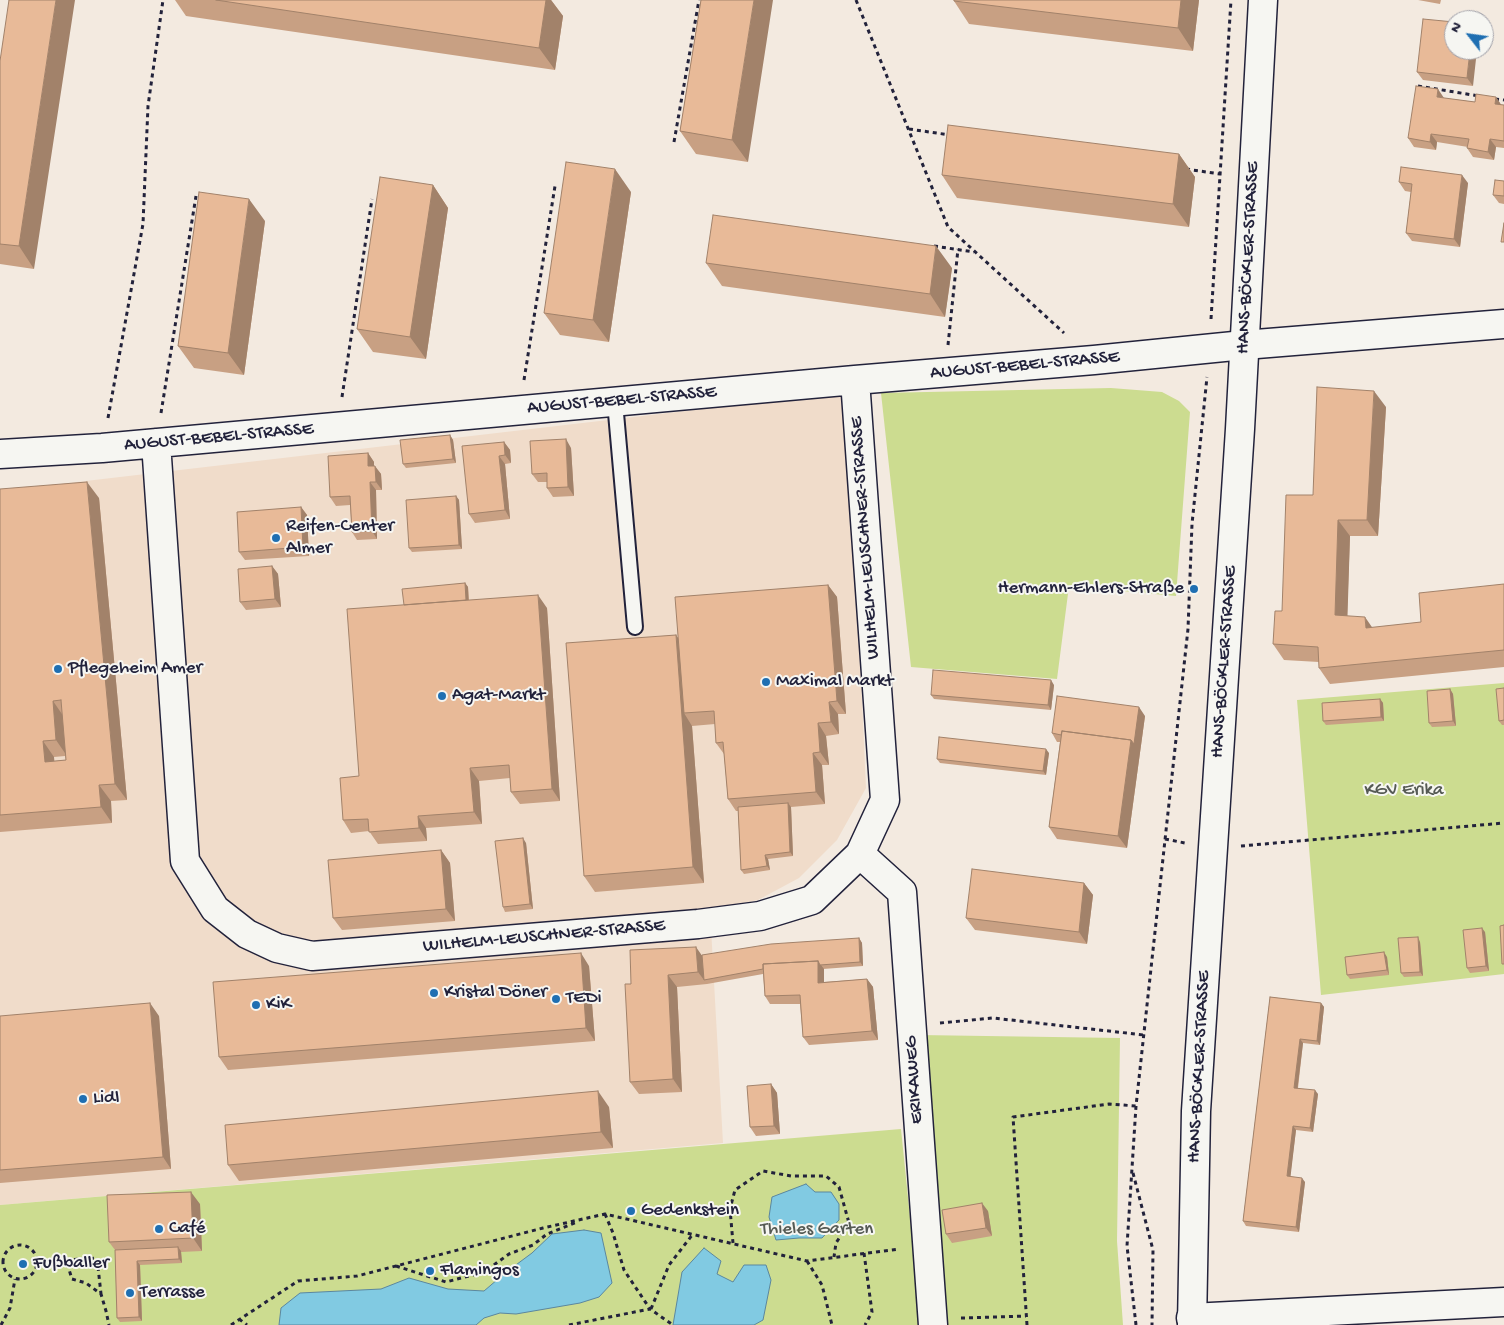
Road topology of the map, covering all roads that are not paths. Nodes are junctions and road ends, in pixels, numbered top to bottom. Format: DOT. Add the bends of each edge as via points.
graph roads {
  1 [pos="1262,0"];
  2 [pos="1504,324"];
  3 [pos="1244,345"];
  4 [pos="856,380"];
  5 [pos="615,402"];
  6 [pos="156,443"];
  7 [pos="0,454"];
  8 [pos="635,627"];
  9 [pos="860,854"];
  10 [pos="1504,1302"];
  11 [pos="1192,1321"];
  12 [pos="933,1322"];
  1 -- 3 [label="street, HANS-BÖCKLER-STRASSE"];
  2 -- 3 [label="street"];
  3 -- 4 [label="street, AUGUST-BEBEL-STRASSE"];
  3 -- 11 [label="street, HANS-BÖCKLER-STRASSE" via="1196,1111"];
  4 -- 5 [label="street, AUGUST-BEBEL-STRASSE"];
  4 -- 9 [label="street, WILHELM-LEUSCHNER-STRASSE" via="884,800"];
  5 -- 6 [label="street, AUGUST-BEBEL-STRASSE"];
  5 -- 8 [label="lane"];
  6 -- 7 [label="street, AUGUST-BEBEL-STRASSE"];
  6 -- 9 [label="street, WILHELM-LEUSCHNER-STRASSE" via="185,861 215,909 247,934 277,948 312,956 760,916 812,900"];
  9 -- 12 [label="street, ERIKAWEG" via="902,892"];
  10 -- 11 [label="street"];
}
